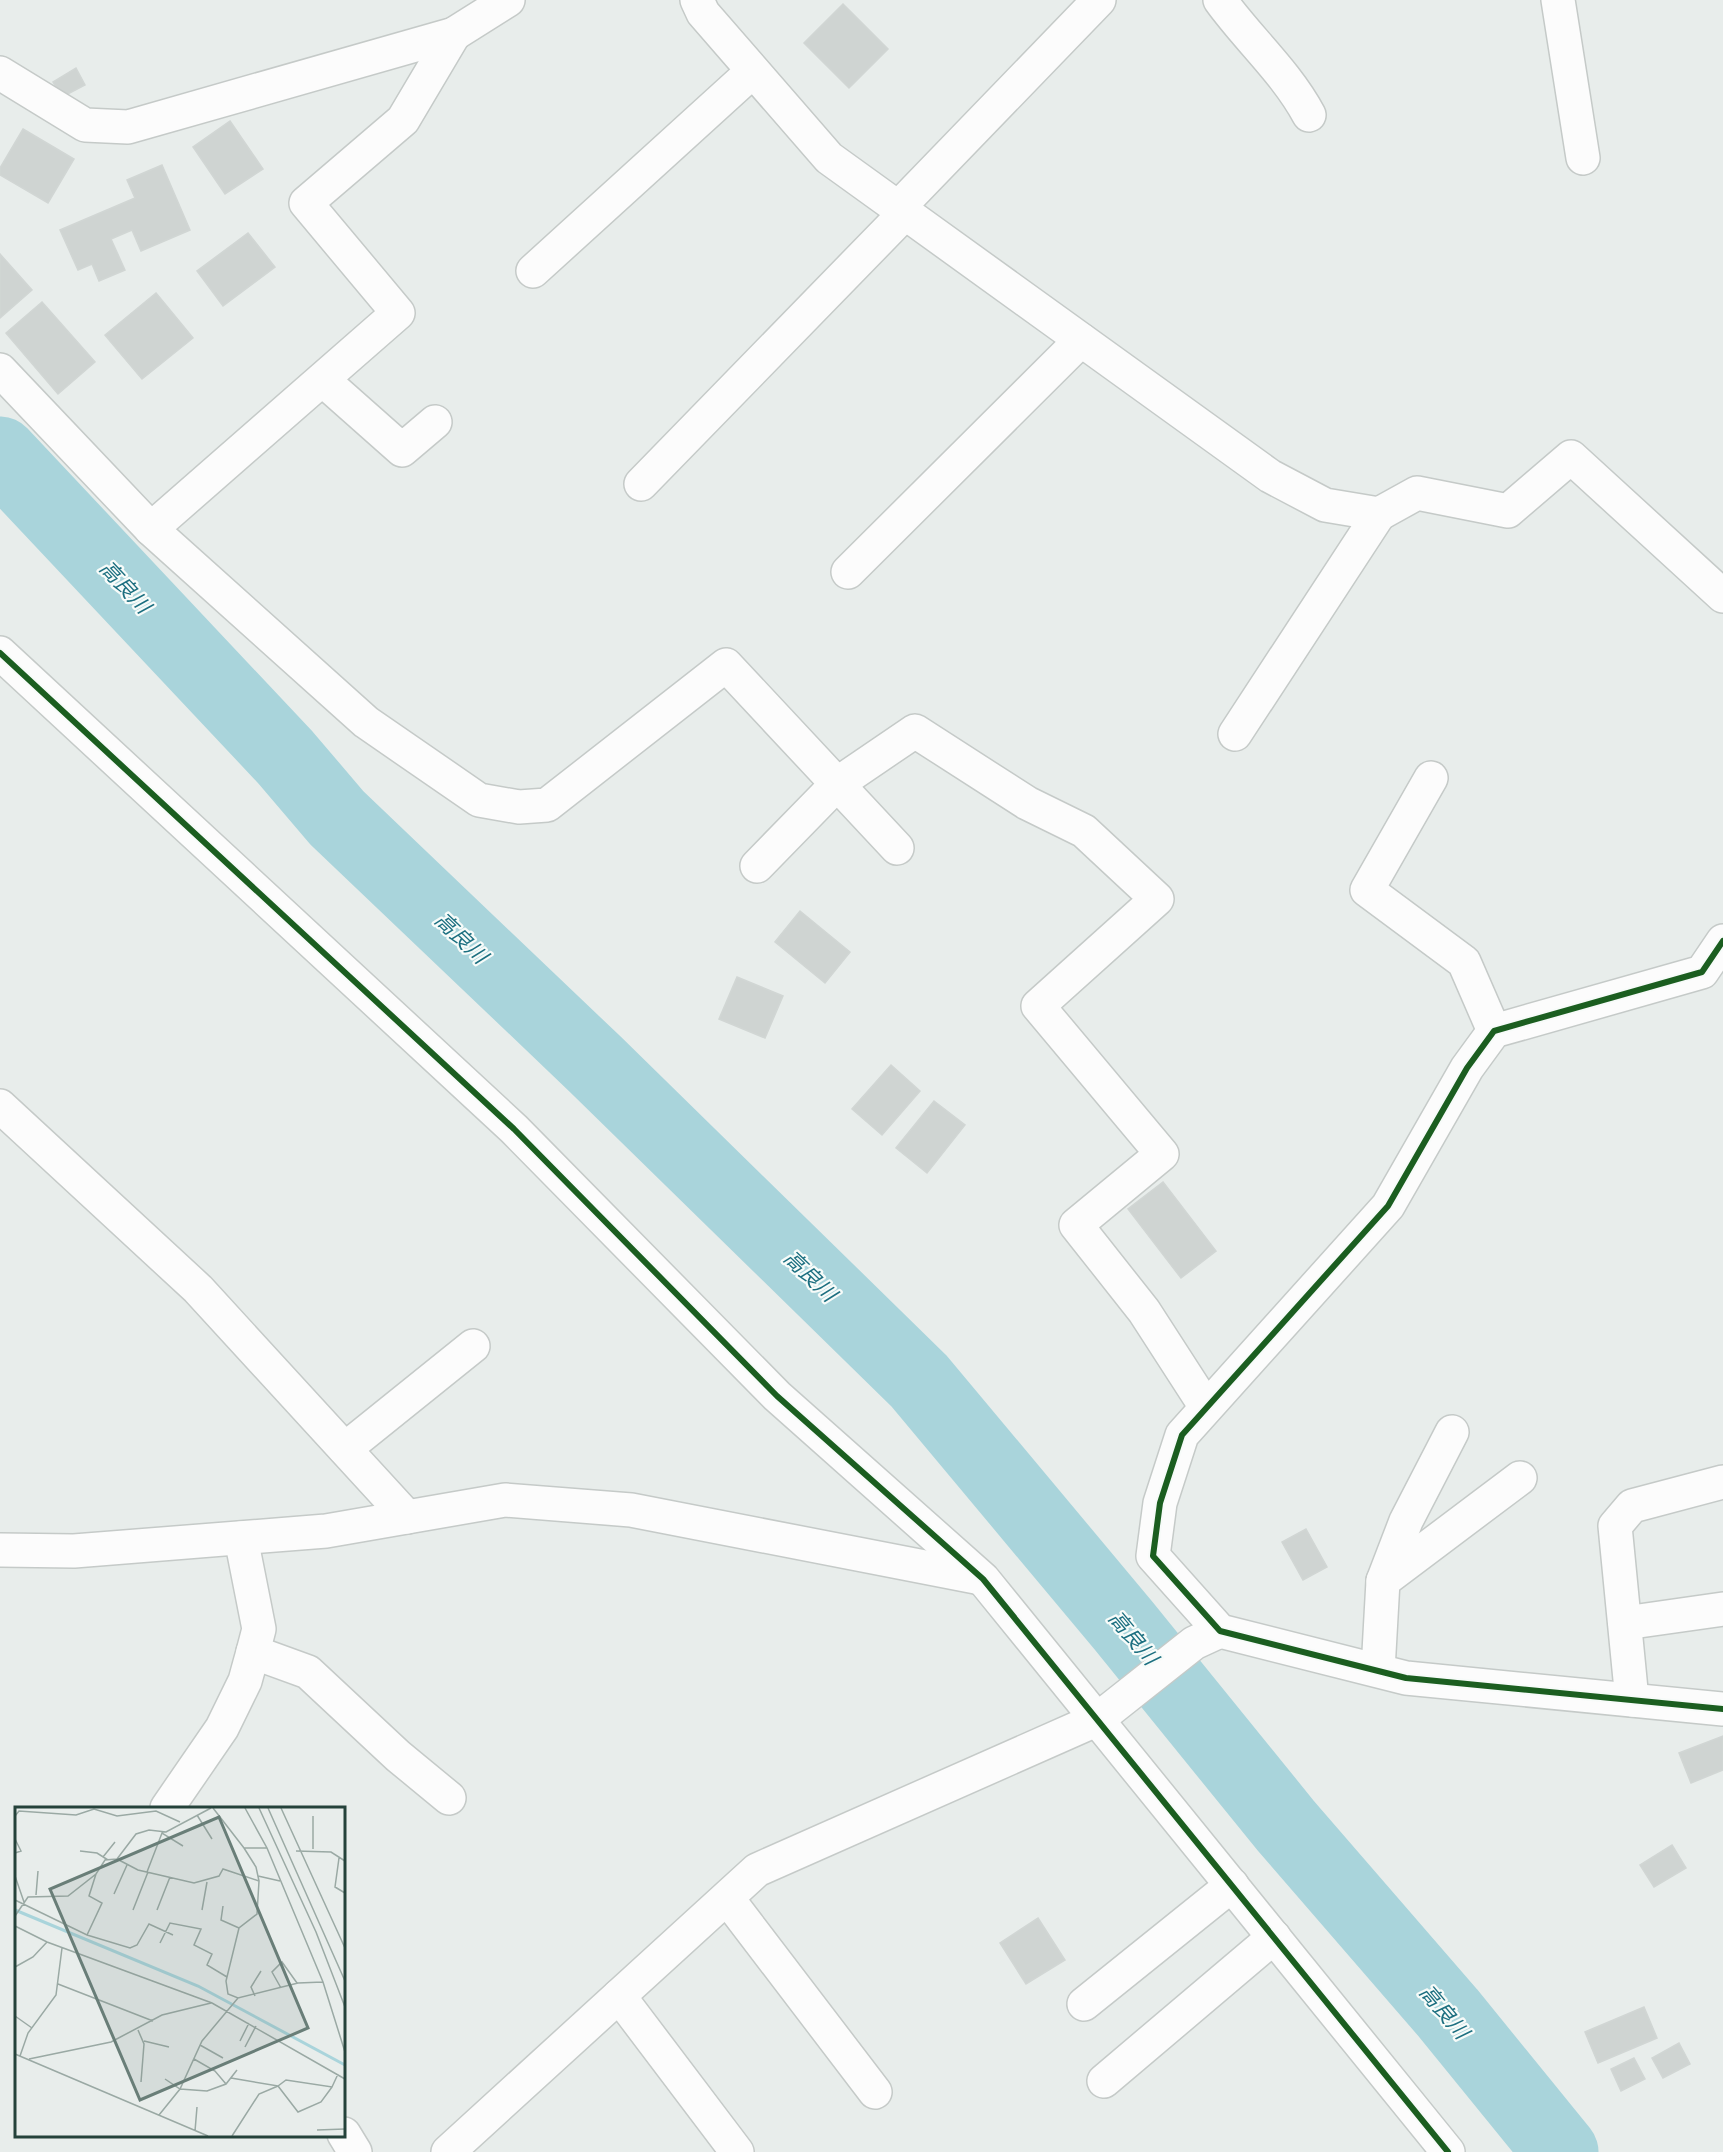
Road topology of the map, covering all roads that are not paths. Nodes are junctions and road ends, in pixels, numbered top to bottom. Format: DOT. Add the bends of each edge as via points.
graph roads {
  1 [pos="508,0"];
  2 [pos="697,0"];
  3 [pos="1099,0"];
  4 [pos="1220,0"];
  5 [pos="1558,0"];
  6 [pos="454,34"];
  7 [pos="753,70"];
  8 [pos="0,73"];
  9 [pos="1309,115"];
  10 [pos="1583,158"];
  11 [pos="902,210"];
  12 [pos="533,270"];
  13 [pos="1081,340"];
  14 [pos="0,370"];
  15 [pos="323,380"];
  16 [pos="435,422"];
  17 [pos="640,484"];
  18 [pos="1379,514"];
  19 [pos="151,529"];
  20 [pos="848,572"];
  21 [pos="1723,596"];
  22 [pos="0,653"];
  23 [pos="1235,734"];
  24 [pos="1431,778"];
  25 [pos="837,784"];
  26 [pos="897,848"];
  27 [pos="757,866"];
  28 [pos="1723,941"];
  29 [pos="1494,1031"];
  30 [pos="0,1106"];
  31 [pos="473,1346"];
  32 [pos="1206,1407"];
  33 [pos="1452,1432"];
  34 [pos="345,1449"];
  35 [pos="1520,1478"];
  36 [pos="1723,1482"];
  37 [pos="407,1517"];
  38 [pos="242,1538"];
  39 [pos="0,1550"];
  40 [pos="983,1579"];
  41 [pos="1383,1581"];
  42 [pos="1723,1609"];
  43 [pos="1625,1623"];
  44 [pos="1207,1637"];
  45 [pos="253,1652"];
  46 [pos="1378,1670"];
  47 [pos="1632,1701"];
  48 [pos="1723,1709"];
  49 [pos="1107,1712"];
  50 [pos="449,1798"];
  51 [pos="168,1807"];
  52 [pos="1232,1885"];
  53 [pos="727,1898"];
  54 [pos="1274,1937"];
  55 [pos="619,1996"];
  56 [pos="1084,2004"];
  57 [pos="1104,2081"];
  58 [pos="875,2092"];
  59 [pos="345,2136"];
  60 [pos="355,2152"];
  61 [pos="448,2152"];
  62 [pos="737,2152"];
  63 [pos="1448,2152"];
  1 -- 6 [label="street"];
  2 -- 7 [label="street" via="703,13"];
  3 -- 11 [label="street"];
  4 -- 9 [label="street" via="1298,94"];
  5 -- 10 [label="street"];
  6 -- 8 [label="street" via="128,127 85,125"];
  6 -- 15 [label="street" via="403,120 306,203 398,312"];
  7 -- 11 [label="street" via="829,158"];
  7 -- 12 [label="street"];
  11 -- 13 [label="street"];
  11 -- 17 [label="street"];
  13 -- 18 [label="street" via="1269,476 1325,505"];
  13 -- 20 [label="street"];
  14 -- 19 [label="street"];
  15 -- 16 [label="street" via="402,450"];
  15 -- 19 [label="street"];
  18 -- 21 [label="street" via="1417,493 1508,511 1571,457"];
  18 -- 23 [label="street"];
  19 -- 25 [label="street" via="366,722 479,800 519,807 547,805 726,665"];
  22 -- 40 [label="street" via="514,1129 777,1396"];
  24 -- 29 [label="street" via="1367,890 1464,962"];
  25 -- 26 [label="street"];
  25 -- 27 [label="street"];
  25 -- 32 [label="street" via="915,731 1027,803 1084,831 1157,899 1038,1006 1162,1154 1076,1226 1144,1311"];
  28 -- 29 [label="street" via="1702,972"];
  29 -- 32 [label="street" via="1467,1068 1388,1206"];
  30 -- 34 [label="street" via="198,1288"];
  31 -- 34 [label="street"];
  32 -- 44 [label="street" via="1182,1435 1160,1503 1153,1556"];
  33 -- 41 [label="street" via="1406,1521"];
  34 -- 37 [label="street"];
  35 -- 41 [label="street"];
  36 -- 43 [label="street" via="1632,1506 1616,1526"];
  37 -- 38 [label="street" via="326,1531"];
  37 -- 40 [label="street" via="505,1500 631,1510"];
  38 -- 39 [label="street" via="75,1551"];
  38 -- 45 [label="street" via="259,1629"];
  40 -- 49 [label="street"];
  41 -- 46 [label="street"];
  42 -- 43 [label="street"];
  43 -- 47 [label="street"];
  44 -- 46 [label="street"];
  44 -- 49 [label="street"];
  45 -- 50 [label="street" via="308,1672"];
  45 -- 51 [label="street" via="245,1681 222,1728"];
  46 -- 47 [label="street" via="1406,1678"];
  47 -- 48 [label="street"];
  49 -- 52 [label="street"];
  49 -- 53 [label="street" via="757,1870"];
  52 -- 54 [label="street"];
  52 -- 56 [label="street"];
  53 -- 55 [label="street"];
  53 -- 58 [label="street"];
  54 -- 57 [label="street"];
  54 -- 63 [label="street"];
  55 -- 61 [label="street"];
  55 -- 62 [label="street"];
  59 -- 60 [label="street"];
}
